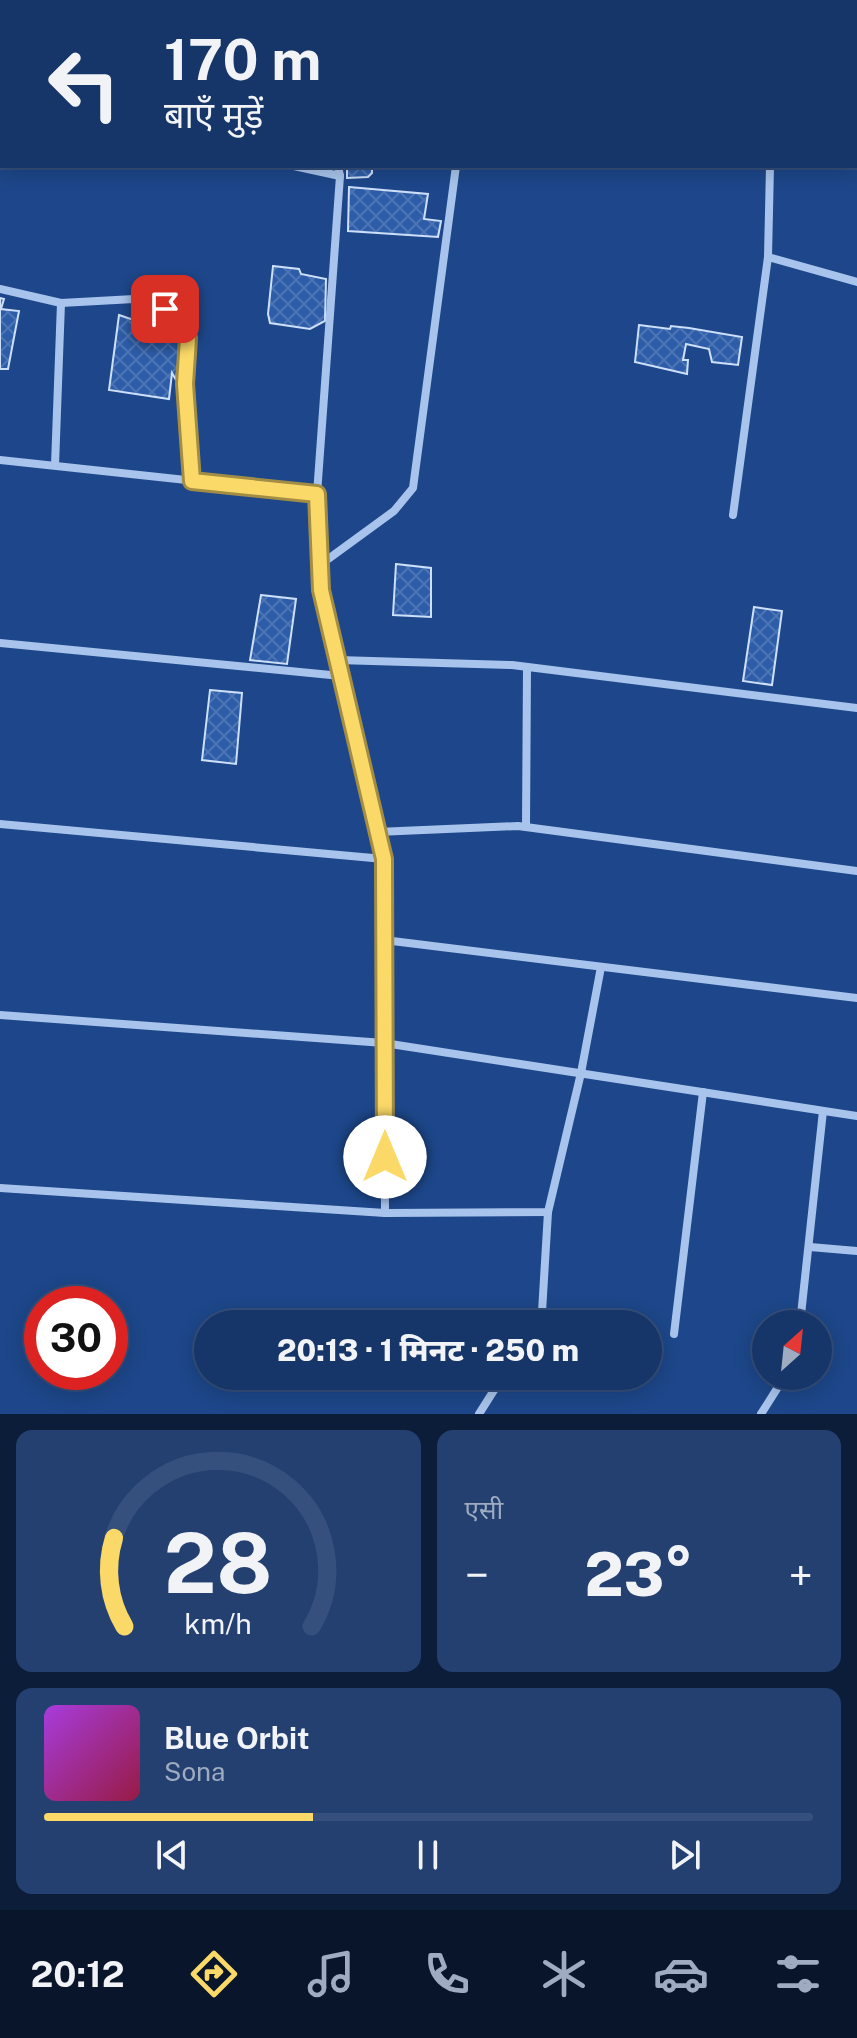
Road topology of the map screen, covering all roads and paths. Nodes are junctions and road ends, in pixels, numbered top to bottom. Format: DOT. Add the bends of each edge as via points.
graph roads {
  1 [pos="312,168"];
  2 [pos="456,168"];
  3 [pos="770,168"];
  4 [pos="339,171"];
  5 [pos="768,257"];
  6 [pos="857,282"];
  7 [pos="0,289"];
  8 [pos="61,303"];
  9 [pos="0,460"];
  10 [pos="55,465"];
  11 [pos="192,481"];
  12 [pos="317,494"];
  13 [pos="733,515"];
  14 [pos="320,565"];
  15 [pos="0,643"];
  16 [pos="337,660"];
  17 [pos="527,667"];
  18 [pos="341,676"];
  19 [pos="857,708"];
  20 [pos="0,824"];
  21 [pos="526,827"];
  22 [pos="377,832"];
  23 [pos="384,859"];
  24 [pos="857,871"];
  25 [pos="384,940"];
  26 [pos="601,967"];
  27 [pos="857,998"];
  28 [pos="0,1015"];
  29 [pos="384,1043"];
  30 [pos="581,1073"];
  31 [pos="703,1092"];
  32 [pos="823,1111"];
  33 [pos="857,1116"];
  34 [pos="0,1188"];
  35 [pos="548,1212"];
  36 [pos="385,1213"];
  37 [pos="810,1247"];
  38 [pos="857,1251"];
  39 [pos="542,1310"];
  40 [pos="802,1310"];
  41 [pos="674,1334"];
  42 [pos="494,1390"];
  43 [pos="776,1390"];
  44 [pos="479,1414"];
  45 [pos="761,1414"];
  1 -- 4 [label="street"];
  2 -- 14 [label="street" via="413,488 394,511"];
  3 -- 5 [label="street"];
  4 -- 12 [label="street"];
  5 -- 6 [label="street"];
  5 -- 13 [label="street"];
  7 -- 8 [label="street"];
  8 -- 10 [label="street"];
  8 -- 11 [label="street" via="134,299 165,309 179,321 188,338 185,384"];
  9 -- 10 [label="street"];
  10 -- 11 [label="street"];
  11 -- 12 [label="street"];
  12 -- 14 [label="street"];
  14 -- 16 [label="street"];
  15 -- 18 [label="street"];
  16 -- 17 [label="street"];
  16 -- 18 [label="street"];
  17 -- 19 [label="street"];
  17 -- 21 [label="street"];
  18 -- 22 [label="street"];
  20 -- 23 [label="street"];
  21 -- 22 [label="street"];
  21 -- 24 [label="street"];
  22 -- 23 [label="street"];
  23 -- 25 [label="street"];
  25 -- 26 [label="street"];
  25 -- 29 [label="street"];
  26 -- 27 [label="street"];
  26 -- 30 [label="street"];
  28 -- 29 [label="street"];
  29 -- 30 [label="street"];
  29 -- 36 [label="street"];
  30 -- 31 [label="street"];
  30 -- 35 [label="street"];
  31 -- 32 [label="street"];
  31 -- 41 [label="street"];
  32 -- 33 [label="street"];
  32 -- 37 [label="street"];
  34 -- 36 [label="street"];
  35 -- 36 [label="street"];
  35 -- 39 [label="street"];
  37 -- 38 [label="street"];
  37 -- 40 [label="street"];
  42 -- 44 [label="street"];
  43 -- 45 [label="street"];
}
